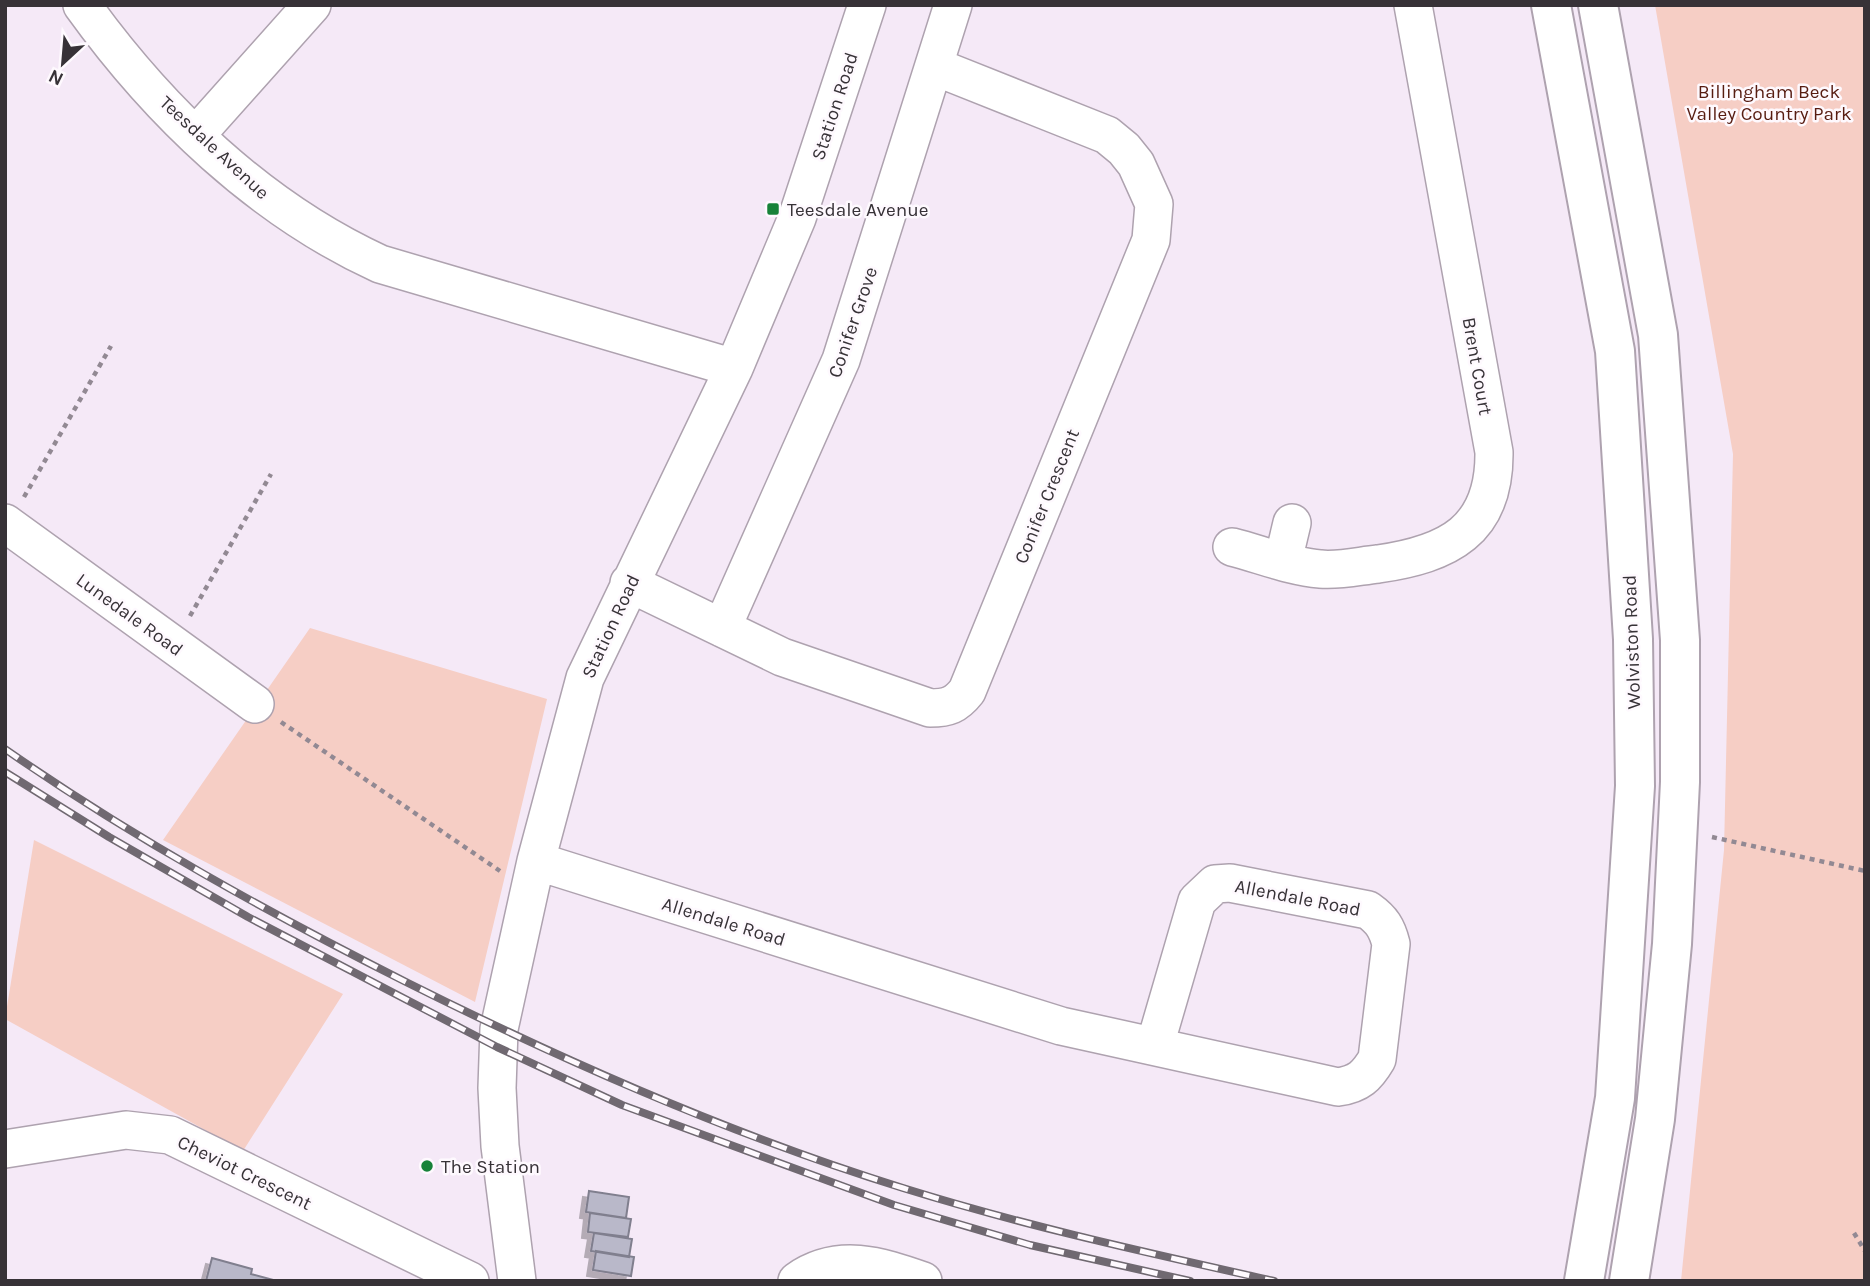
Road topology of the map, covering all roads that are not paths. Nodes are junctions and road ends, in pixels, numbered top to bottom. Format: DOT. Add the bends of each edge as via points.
graph roads {
  1 [pos="82,5"];
  2 [pos="312,5"];
  3 [pos="867,5"];
  4 [pos="953,5"];
  5 [pos="1413,5"];
  6 [pos="1552,5"];
  7 [pos="1598,5"];
  8 [pos="936,67"];
  9 [pos="196,135"];
  10 [pos="734,368"];
  11 [pos="13,514"];
  12 [pos="1292,523"];
  13 [pos="1231,547"];
  14 [pos="1283,561"];
  15 [pos="629,583"];
  16 [pos="722,628"];
  17 [pos="255,705"];
  18 [pos="533,876"];
  19 [pos="1156,1045"];
  20 [pos="5,1149"];
  21 [pos="1631,1270"];
  22 [pos="470,1281"];
  23 [pos="517,1281"];
  24 [pos="797,1281"];
  25 [pos="923,1281"];
  26 [pos="1584,1281"];
  1 -- 9 [label="street, Teesdale Avenue" via="121,56"];
  2 -- 9 [label="street"];
  3 -- 10 [label="street, Station Road" via="797,218"];
  4 -- 8 [label="street, Conifer Grove"];
  5 -- 14 [label="street, Brent Court" via="1494,452 1494,479 1467,529 1434,553 1334,570"];
  6 -- 26 [label="street, Wolviston Road" via="1615,351 1633,639 1635,786 1628,939 1615,1098"];
  7 -- 21 [label="street" via="1658,335 1680,640 1672,944 1655,1119"];
  8 -- 16 [label="street, Conifer Grove" via="841,360"];
  8 -- 16 [label="street, Conifer Crescent" via="1107,135 1136,164 1154,204 1151,240 967,691 958,703 930,708 782,657"];
  9 -- 10 [label="street, Teesdale Avenue" via="249,184 301,223 380,264"];
  10 -- 15 [label="street, Station Road"];
  11 -- 17 [label="street, Lunedale Road"];
  12 -- 14 [label="street"];
  13 -- 14 [label="street, Brent Court"];
  15 -- 16 [label="street, Conifer Crescent"];
  15 -- 18 [label="street, Station Road" via="585,678"];
  18 -- 19 [label="street, Allendale Road" via="1061,1026"];
  18 -- 23 [label="street, Station Road" via="497,1047 500,1146"];
  19 -- 19 [label="street, Allendale Road" via="1338,1087 1353,1085 1367,1075 1377,1059 1391,944 1388,930 1368,910 1215,884 1198,901"];
  20 -- 22 [label="street, Cheviot Crescent" via="126,1130 170,1135"];
  24 -- 25 [label="street" via="832,1264 854,1263 877,1265"];
}
